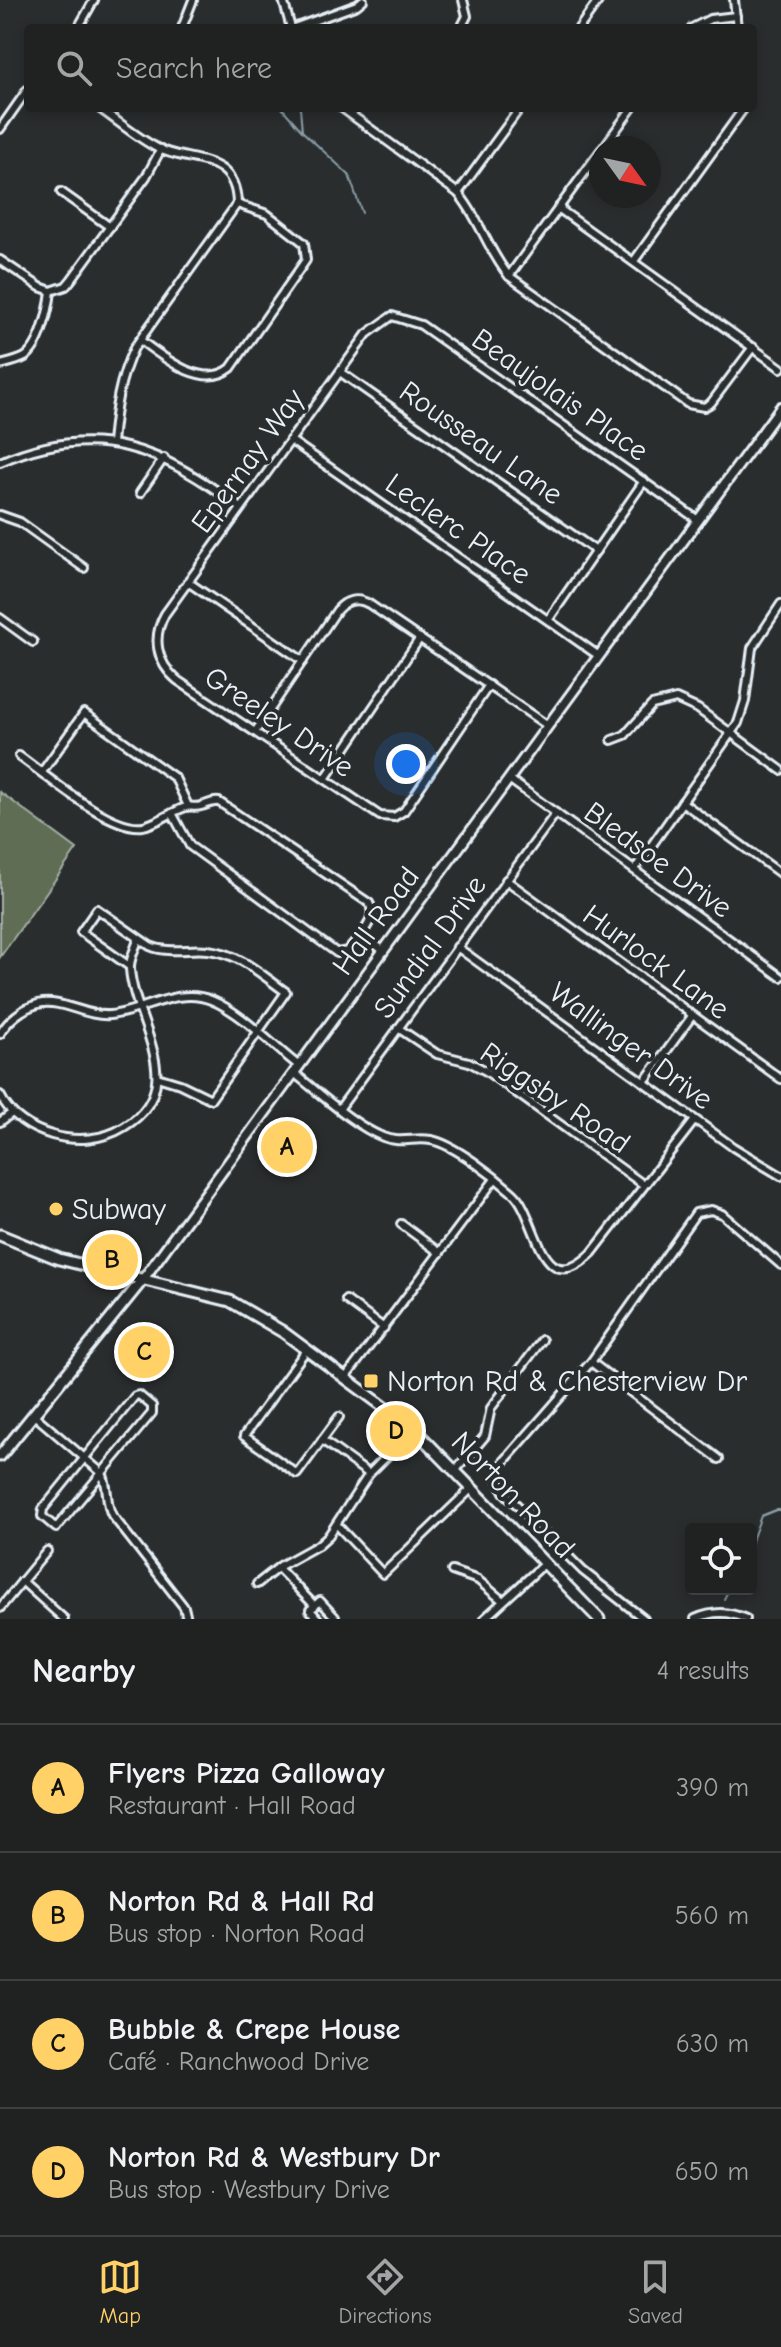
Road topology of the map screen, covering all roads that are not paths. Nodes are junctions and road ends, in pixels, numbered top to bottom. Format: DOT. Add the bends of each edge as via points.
graph roads {
  1 [pos="94,0"];
  2 [pos="193,0"];
  3 [pos="283,0"];
  4 [pos="363,0"];
  5 [pos="463,0"];
  6 [pos="599,0"];
  7 [pos="734,0"];
  8 [pos="736,16"];
  9 [pos="80,24"];
  10 [pos="184,24"];
  11 [pos="291,24"];
  12 [pos="303,24"];
  13 [pos="463,24"];
  14 [pos="582,24"];
  15 [pos="700,24"];
  16 [pos="737,24"];
  17 [pos="24,95"];
  18 [pos="105,112"];
  19 [pos="347,112"];
  20 [pos="517,112"];
  21 [pos="629,112"];
  22 [pos="741,112"];
  23 [pos="0,129"];
  24 [pos="612,136"];
  25 [pos="161,149"];
  26 [pos="589,166"];
  27 [pos="61,192"];
  28 [pos="458,193"];
  29 [pos="237,204"];
  30 [pos="558,208"];
  31 [pos="110,227"];
  32 [pos="0,260"];
  33 [pos="634,261"];
  34 [pos="509,276"];
  35 [pos="51,291"];
  36 [pos="392,316"];
  37 [pos="140,340"];
  38 [pos="753,347"];
  39 [pos="0,365"];
  40 [pos="781,368"];
  41 [pos="340,372"];
  42 [pos="781,407"];
  43 [pos="290,440"];
  44 [pos="112,443"];
  45 [pos="164,458"];
  46 [pos="0,462"];
  47 [pos="644,481"];
  48 [pos="140,493"];
  49 [pos="241,508"];
  50 [pos="0,515"];
  51 [pos="698,520"];
  52 [pos="596,551"];
  53 [pos="84,568"];
  54 [pos="188,582"];
  55 [pos="781,604"];
  56 [pos="772,616"];
  57 [pos="0,618"];
  58 [pos="549,619"];
  59 [pos="781,622"];
  60 [pos="420,638"];
  61 [pos="33,642"];
  62 [pos="157,644"];
  63 [pos="599,656"];
  64 [pos="303,661"];
  65 [pos="489,685"];
  66 [pos="548,726"];
  67 [pos="255,732"];
  68 [pos="732,734"];
  69 [pos="612,740"];
  70 [pos="19,756"];
  71 [pos="781,770"];
  72 [pos="42,772"];
  73 [pos="325,779"];
  74 [pos="509,779"];
  75 [pos="682,802"];
  76 [pos="188,806"];
  77 [pos="172,813"];
  78 [pos="556,813"];
  79 [pos="635,869"];
  80 [pos="781,874"];
  81 [pos="506,880"];
  82 [pos="361,934"];
  83 [pos="138,940"];
  84 [pos="457,947"];
  85 [pos="384,951"];
  86 [pos="129,966"];
  87 [pos="781,977"];
  88 [pos="139,1008"];
  89 [pos="692,1016"];
  90 [pos="398,1028"];
  91 [pos="257,1033"];
  92 [pos="0,1034"];
  93 [pos="296,1070"];
  94 [pos="157,1077"];
  95 [pos="781,1079"];
  96 [pos="644,1082"];
  97 [pos="0,1095"];
  98 [pos="340,1108"];
  99 [pos="12,1113"];
  100 [pos="695,1120"];
  101 [pos="0,1122"];
  102 [pos="781,1176"];
  103 [pos="495,1179"];
  104 [pos="644,1185"];
  105 [pos="401,1224"];
  106 [pos="0,1235"];
  107 [pos="440,1253"];
  108 [pos="781,1265"];
  109 [pos="144,1278"];
  110 [pos="346,1300"];
  111 [pos="384,1328"];
  112 [pos="542,1340"];
  113 [pos="307,1349"];
  114 [pos="591,1362"];
  115 [pos="346,1377"];
  116 [pos="34,1415"];
  117 [pos="339,1417"];
  118 [pos="414,1429"];
  119 [pos="322,1440"];
  120 [pos="0,1456"];
  121 [pos="85,1459"];
  122 [pos="719,1459"];
  123 [pos="456,1470"];
  124 [pos="101,1473"];
  125 [pos="369,1474"];
  126 [pos="472,1488"];
  127 [pos="337,1525"];
  128 [pos="47,1551"];
  129 [pos="545,1563"];
  130 [pos="278,1568"];
  131 [pos="452,1571"];
  132 [pos="22,1581"];
  133 [pos="257,1584"];
  134 [pos="503,1601"];
  135 [pos="315,1606"];
  136 [pos="0,1608"];
  137 [pos="64,1619"];
  138 [pos="187,1619"];
  139 [pos="318,1619"];
  140 [pos="333,1619"];
  141 [pos="484,1619"];
  142 [pos="599,1619"];
  143 [pos="644,1619"];
  144 [pos="695,1619"];
  145 [pos="746,1619"];
  1 -- 9 [label="street"];
  2 -- 10 [label="street"];
  3 -- 11 [label="street"];
  4 -- 12 [label="street"];
  5 -- 13 [label="street"];
  6 -- 14 [label="street"];
  7 -- 8 [label="street"];
  8 -- 15 [label="street"];
  8 -- 16 [label="street"];
  17 -- 23 [label="street"];
  18 -- 25 [label="street"];
  19 -- 28 [label="street"];
  20 -- 28 [label="street"];
  21 -- 24 [label="street"];
  22 -- 33 [label="street"];
  25 -- 29 [label="street" via="219,167 232,179"];
  25 -- 31 [label="street"];
  26 -- 30 [label="street"];
  27 -- 31 [label="street"];
  28 -- 34 [label="street"];
  29 -- 37 [label="street"];
  29 -- 37 [label="street" via="267,214 304,243 302,268 289,287 221,376 209,377 172,362"];
  30 -- 33 [label="street"];
  30 -- 34 [label="street"];
  31 -- 35 [label="street" via="66,286"];
  32 -- 35 [label="street"];
  33 -- 38 [label="street"];
  34 -- 38 [label="street" via="688,404 711,403"];
  35 -- 39 [label="street" via="47,318 30,352"];
  36 -- 41 [label="street, Epernay Way" via="367,334"];
  36 -- 47 [label="street, Beaujolais Place" via="421,325"];
  37 -- 44 [label="street" via="124,370"];
  38 -- 40 [label="street"];
  41 -- 43 [label="street, Epernay Way"];
  41 -- 52 [label="street, Rousseau Lane"];
  42 -- 51 [label="street, Hall Road"];
  43 -- 49 [label="street, Epernay Way"];
  43 -- 58 [label="street, Leclerc Place"];
  44 -- 45 [label="street"];
  44 -- 46 [label="street" via="64,443"];
  45 -- 48 [label="street"];
  45 -- 49 [label="street"];
  47 -- 51 [label="street, Beaujolais Place"];
  47 -- 52 [label="street"];
  49 -- 54 [label="street, Epernay Way"];
  50 -- 53 [label="street" via="20,522"];
  51 -- 63 [label="street, Hall Road"];
  52 -- 58 [label="street"];
  54 -- 62 [label="street, Epernay Way" via="160,622"];
  54 -- 64 [label="street"];
  55 -- 56 [label="street"];
  56 -- 59 [label="street"];
  56 -- 68 [label="street" via="752,648 745,701"];
  57 -- 61 [label="street"];
  58 -- 63 [label="street, Leclerc Place"];
  60 -- 64 [label="street" via="364,601 346,602"];
  60 -- 65 [label="street"];
  60 -- 73 [label="street"];
  62 -- 67 [label="street, Greeley Drive" via="171,674"];
  63 -- 66 [label="street, Hall Road"];
  64 -- 67 [label="street"];
  65 -- 66 [label="street"];
  65 -- 73 [label="street, Greeley Drive" via="404,811 394,817 380,816"];
  66 -- 74 [label="street, Hall Road"];
  67 -- 73 [label="street, Greeley Drive"];
  68 -- 69 [label="street" via="676,699 652,705 625,735"];
  68 -- 71 [label="street"];
  68 -- 75 [label="street"];
  70 -- 72 [label="street"];
  72 -- 76 [label="street" via="84,713 175,778"];
  72 -- 77 [label="street" via="99,814 131,826"];
  74 -- 78 [label="street, Bledsoe Drive"];
  74 -- 85 [label="street, Hall Road"];
  75 -- 79 [label="street"];
  75 -- 80 [label="street"];
  76 -- 77 [label="street"];
  76 -- 82 [label="street" via="219,802 369,903 373,917"];
  77 -- 82 [label="street" via="190,846 330,949 346,953"];
  78 -- 79 [label="street, Bledsoe Drive"];
  78 -- 81 [label="street, Sundial Drive"];
  79 -- 87 [label="street, Bledsoe Drive"];
  81 -- 84 [label="street, Sundial Drive"];
  81 -- 89 [label="street, Hurlock Lane"];
  82 -- 85 [label="street"];
  83 -- 86 [label="street"];
  83 -- 86 [label="street" via="97,909 81,932"];
  83 -- 91 [label="street" via="158,950 209,950 238,958 286,992"];
  84 -- 90 [label="street, Sundial Drive"];
  84 -- 96 [label="street, Wallinger Drive"];
  85 -- 93 [label="street, Hall Road"];
  86 -- 88 [label="street"];
  88 -- 91 [label="street" via="199,996"];
  88 -- 92 [label="street" via="110,1015 44,1003 19,1013"];
  88 -- 94 [label="street"];
  89 -- 95 [label="street, Hurlock Lane"];
  89 -- 96 [label="street"];
  90 -- 98 [label="street, Sundial Drive"];
  90 -- 104 [label="street, Riggsby Road" via="437,1054 486,1071"];
  91 -- 93 [label="street"];
  91 -- 94 [label="street" via="211,1099"];
  93 -- 98 [label="street"];
  93 -- 109 [label="street, Hall Road"];
  94 -- 99 [label="street" via="142,1111 105,1135 58,1137"];
  96 -- 100 [label="street, Wallinger Drive"];
  97 -- 99 [label="street"];
  98 -- 103 [label="street" via="390,1139 442,1143"];
  99 -- 101 [label="street"];
  100 -- 102 [label="street, Wallinger Drive"];
  100 -- 104 [label="street"];
  103 -- 104 [label="street" via="520,1200 540,1251 570,1269 592,1253"];
  103 -- 107 [label="street"];
  105 -- 107 [label="street"];
  106 -- 109 [label="main road, Norton Road" via="59,1259"];
  107 -- 111 [label="street"];
  108 -- 114 [label="street" via="726,1218 700,1211"];
  109 -- 113 [label="main road, Norton Road" via="230,1301"];
  109 -- 116 [label="main road, Hall Road"];
  110 -- 111 [label="street"];
  111 -- 115 [label="street"];
  112 -- 123 [label="street" via="491,1408 485,1436"];
  113 -- 115 [label="main road, Norton Road"];
  113 -- 119 [label="street" via="244,1436 297,1474"];
  114 -- 122 [label="street"];
  114 -- 143 [label="street" via="507,1457 497,1477 504,1492 568,1558"];
  115 -- 118 [label="main road, Norton Road"];
  116 -- 120 [label="main road, Hall Road"];
  116 -- 121 [label="street"];
  117 -- 119 [label="street"];
  118 -- 123 [label="main road, Norton Road"];
  118 -- 125 [label="street"];
  119 -- 125 [label="street"];
  121 -- 124 [label="street"];
  121 -- 124 [label="street" via="42,1516 56,1528"];
  121 -- 124 [label="street" via="135,1396 152,1406 152,1413"];
  123 -- 126 [label="main road, Norton Road"];
  124 -- 138 [label="street" via="112,1515 184,1607"];
  125 -- 127 [label="street"];
  126 -- 127 [label="street" via="383,1574"];
  126 -- 129 [label="main road, Norton Road"];
  127 -- 130 [label="street" via="318,1545"];
  128 -- 132 [label="street"];
  129 -- 134 [label="street"];
  129 -- 142 [label="main road, Norton Road"];
  130 -- 133 [label="street"];
  130 -- 135 [label="street"];
  131 -- 134 [label="street" via="478,1580"];
  132 -- 136 [label="street"];
  132 -- 137 [label="street"];
  134 -- 141 [label="street"];
  135 -- 139 [label="street" via="310,1610"];
  135 -- 140 [label="street" via="320,1601"];
  144 -- 145 [label="street" via="727,1613"];
}
